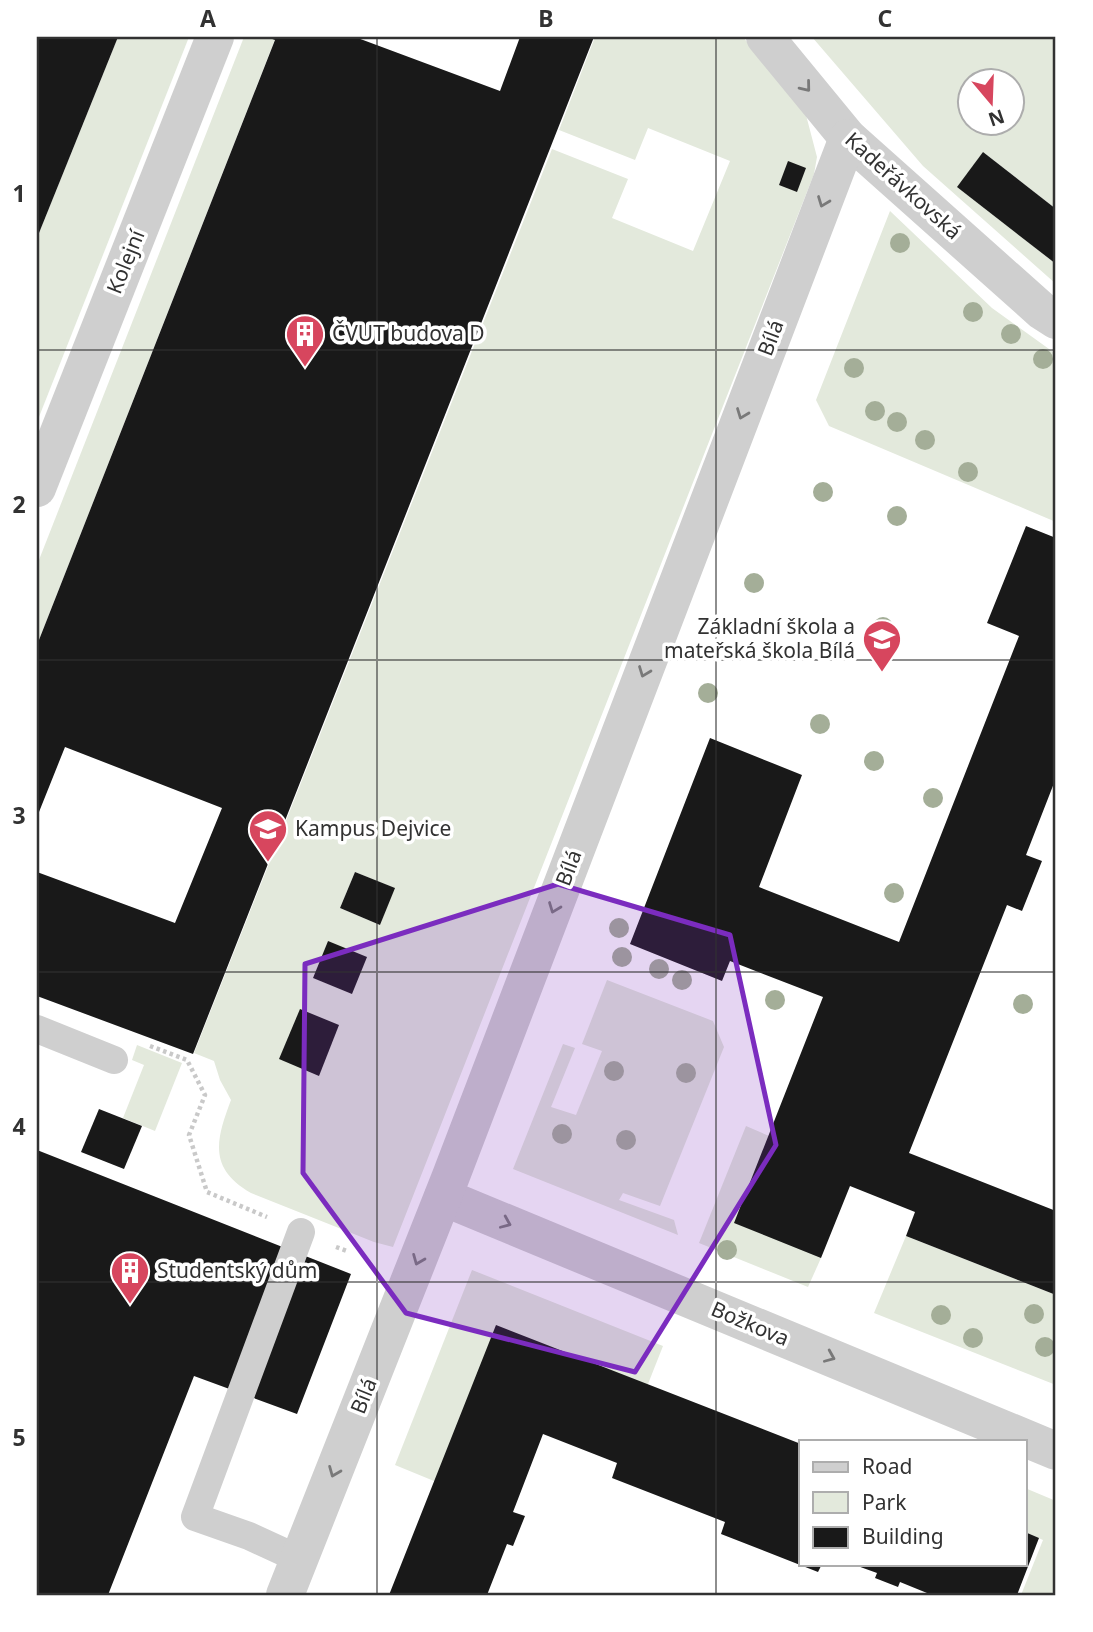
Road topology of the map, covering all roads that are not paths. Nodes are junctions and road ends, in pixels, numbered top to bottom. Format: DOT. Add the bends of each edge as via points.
graph roads {
  1 [pos="215,37"];
  2 [pos="765,37"];
  3 [pos="848,138"];
  4 [pos="1056,320"];
  5 [pos="37,488"];
  6 [pos="37,1029"];
  7 [pos="114,1060"];
  8 [pos="443,1197"];
  9 [pos="301,1232"];
  10 [pos="1056,1451"];
  11 [pos="299,1559"];
  12 [pos="285,1595"];
  1 -- 5 [label="street, Kolejní"];
  2 -- 3 [label="street, Kadeřávkovská, one-way"];
  3 -- 4 [label="street, Kadeřávkovská"];
  3 -- 8 [label="street, Bílá, one-way"];
  6 -- 7 [label="lane"];
  8 -- 10 [label="street, Božkova, one-way"];
  8 -- 11 [label="street, Bílá, one-way"];
  9 -- 11 [label="lane" via="195,1517"];
  11 -- 12 [label="street, Bílá"];
}
